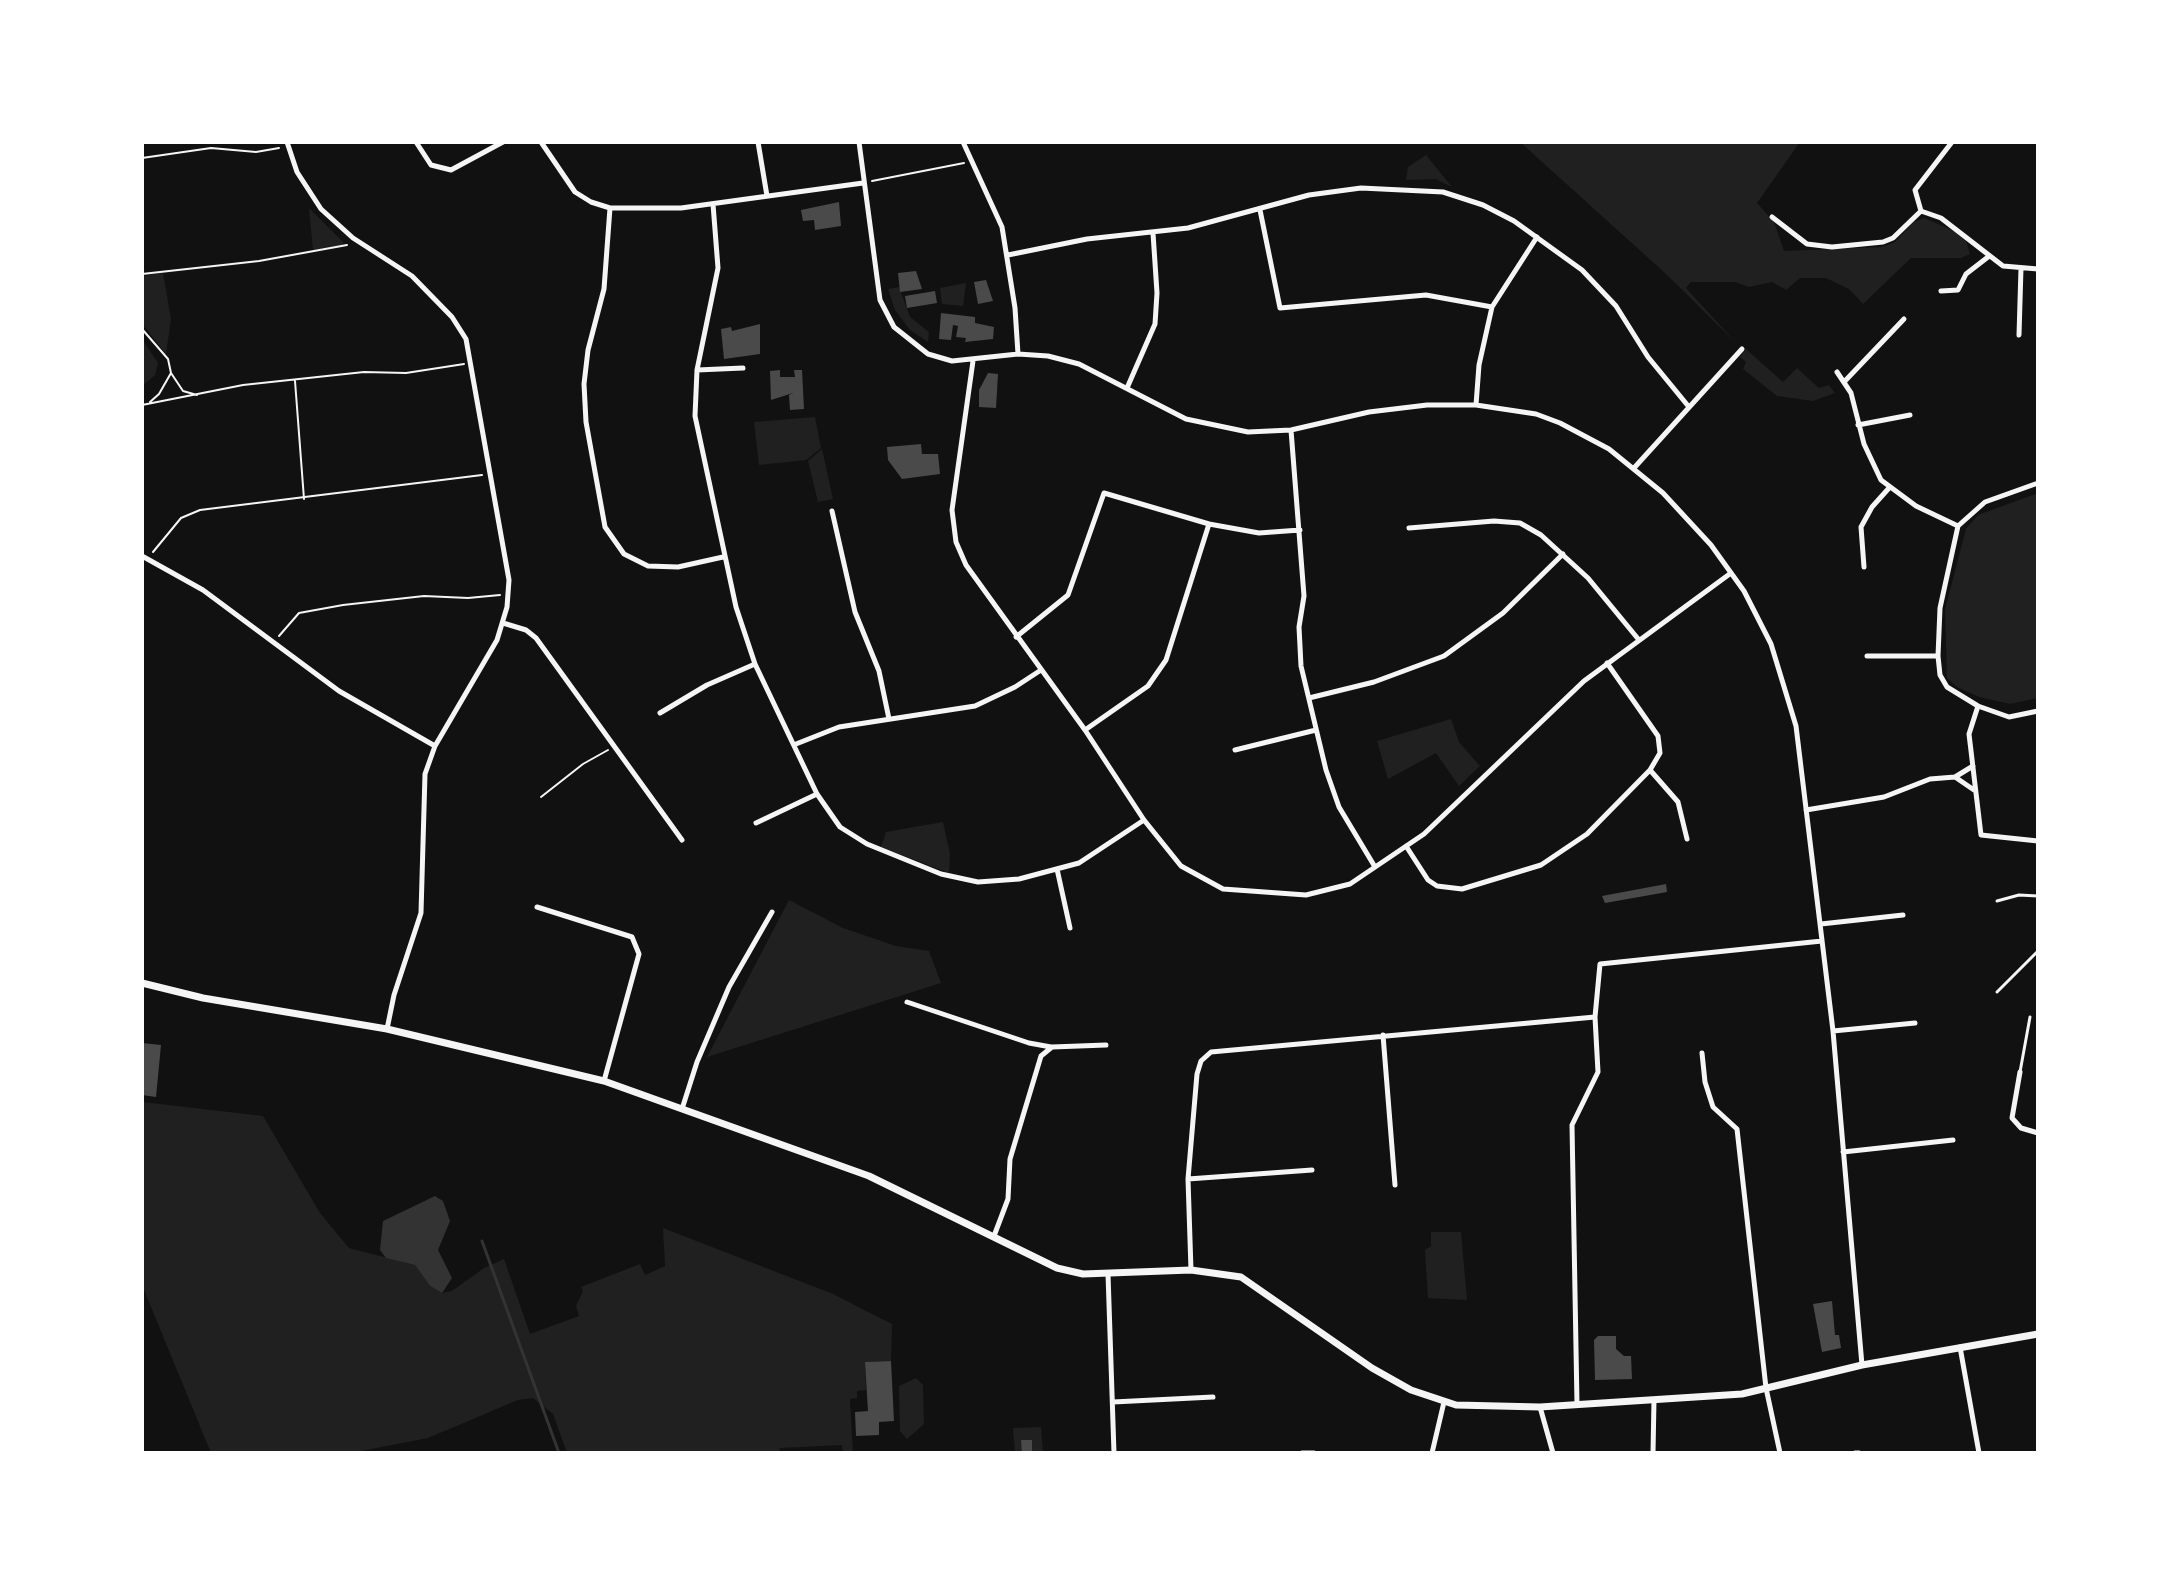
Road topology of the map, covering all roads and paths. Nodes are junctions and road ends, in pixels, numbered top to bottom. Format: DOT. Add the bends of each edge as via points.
graph roads {
  1 [pos="416,142"];
  2 [pos="503,142"];
  3 [pos="541,142"];
  4 [pos="758,142"];
  5 [pos="859,142"];
  6 [pos="963,142"];
  7 [pos="1952,142"];
  8 [pos="288,144"];
  9 [pos="142,158"];
  10 [pos="970,161"];
  11 [pos="863,183"];
  12 [pos="767,196"];
  13 [pos="713,204"];
  14 [pos="610,208"];
  15 [pos="1260,210"];
  16 [pos="1921,211"];
  17 [pos="1772,217"];
  18 [pos="1153,233"];
  19 [pos="1537,237"];
  20 [pos="353,238"];
  21 [pos="1008,255"];
  22 [pos="1988,257"];
  23 [pos="2021,268"];
  24 [pos="2038,269"];
  25 [pos="142,274"];
  26 [pos="1941,291"];
  27 [pos="1492,307"];
  28 [pos="1904,319"];
  29 [pos="142,329"];
  30 [pos="2019,335"];
  31 [pos="1742,349"];
  32 [pos="1018,354"];
  33 [pos="973,361"];
  34 [pos="473,363"];
  35 [pos="743,368"];
  36 [pos="697,370"];
  37 [pos="1837,372"];
  38 [pos="171,373"];
  39 [pos="295,380"];
  40 [pos="1844,382"];
  41 [pos="1127,388"];
  42 [pos="198,396"];
  43 [pos="148,403"];
  44 [pos="142,405"];
  45 [pos="1476,405"];
  46 [pos="1689,407"];
  47 [pos="1910,415"];
  48 [pos="1858,425"];
  49 [pos="1291,430"];
  50 [pos="1634,468"];
  51 [pos="492,474"];
  52 [pos="2038,483"];
  53 [pos="1889,488"];
  54 [pos="304,499"];
  55 [pos="832,511"];
  56 [pos="1209,524"];
  57 [pos="1958,526"];
  58 [pos="1409,528"];
  59 [pos="1300,530"];
  60 [pos="1563,554"];
  61 [pos="723,557"];
  62 [pos="145,558"];
  63 [pos="1864,567"];
  64 [pos="1731,573"];
  65 [pos="509,594"];
  66 [pos="503,623"];
  67 [pos="1016,637"];
  68 [pos="1639,640"];
  69 [pos="274,644"];
  70 [pos="1867,656"];
  71 [pos="1938,656"];
  72 [pos="1607,663"];
  73 [pos="755,664"];
  74 [pos="1041,670"];
  75 [pos="1308,698"];
  76 [pos="1978,706"];
  77 [pos="2038,711"];
  78 [pos="660,713"];
  79 [pos="889,719"];
  80 [pos="1085,730"];
  81 [pos="1316,730"];
  82 [pos="796,744"];
  83 [pos="435,746"];
  84 [pos="615,747"];
  85 [pos="1235,750"];
  86 [pos="1973,766"];
  87 [pos="1650,770"];
  88 [pos="1955,777"];
  89 [pos="1975,791"];
  90 [pos="817,794"];
  91 [pos="541,797"];
  92 [pos="1806,810"];
  93 [pos="1144,820"];
  94 [pos="756,823"];
  95 [pos="1687,839"];
  96 [pos="682,840"];
  97 [pos="2038,841"];
  98 [pos="1406,846"];
  99 [pos="1375,867"];
  100 [pos="1057,869"];
  101 [pos="2038,896"];
  102 [pos="1997,901"];
  103 [pos="537,907"];
  104 [pos="772,912"];
  105 [pos="1903,915"];
  106 [pos="1821,924"];
  107 [pos="1070,928"];
  108 [pos="1822,941"];
  109 [pos="2038,951"];
  110 [pos="142,983"];
  111 [pos="1997,992"];
  112 [pos="907,1002"];
  113 [pos="1595,1017"];
  114 [pos="2030,1017"];
  115 [pos="1915,1023"];
  116 [pos="387,1029"];
  117 [pos="1833,1031"];
  118 [pos="1383,1035"];
  119 [pos="1106,1045"];
  120 [pos="1052,1047"];
  121 [pos="1702,1053"];
  122 [pos="2020,1072"];
  123 [pos="604,1081"];
  124 [pos="682,1109"];
  125 [pos="2038,1133"];
  126 [pos="1953,1140"];
  127 [pos="1843,1152"];
  128 [pos="1312,1170"];
  129 [pos="1188,1179"];
  130 [pos="1395,1185"];
  131 [pos="994,1236"];
  132 [pos="1191,1270"];
  133 [pos="1108,1274"];
  134 [pos="2038,1334"];
  135 [pos="1960,1347"];
  136 [pos="1862,1365"];
  137 [pos="1766,1388"];
  138 [pos="1213,1397"];
  139 [pos="1654,1400"];
  140 [pos="1113,1402"];
  141 [pos="1444,1402"];
  142 [pos="1577,1405"];
  143 [pos="1540,1407"];
  144 [pos="1114,1453"];
  145 [pos="1302,1453"];
  146 [pos="1314,1453"];
  147 [pos="1432,1453"];
  148 [pos="1553,1453"];
  149 [pos="1653,1453"];
  150 [pos="1780,1453"];
  151 [pos="1979,1453"];
  1 -- 2 [label="street" via="431,165 451,170"];
  3 -- 14 [label="street" via="575,192"];
  4 -- 12 [label="street"];
  5 -- 11 [label="street"];
  6 -- 10 [label="street"];
  7 -- 16 [label="street" via="1915,190"];
  8 -- 9 [label="path" via="256,152 211,148"];
  8 -- 20 [label="street" via="314,199"];
  10 -- 11 [label="path"];
  10 -- 21 [label="street" via="997,212"];
  11 -- 12 [label="street"];
  11 -- 33 [label="street" via="878,292 894,327 928,354"];
  12 -- 13 [label="street"];
  13 -- 14 [label="street"];
  13 -- 36 [label="street" via="718,268"];
  14 -- 61 [label="street" via="604,289 584,384 605,527 624,554 648,566 678,567"];
  15 -- 18 [label="street"];
  15 -- 19 [label="street" via="1309,195 1402,187 1443,192 1483,205"];
  15 -- 27 [label="street" via="1280,308 1426,295"];
  16 -- 17 [label="street" via="1893,238 1832,247 1807,244"];
  16 -- 22 [label="street" via="1965,234"];
  18 -- 21 [label="street"];
  18 -- 41 [label="street" via="1155,324"];
  19 -- 27 [label="street"];
  19 -- 46 [label="street" via="1582,270 1616,306"];
  20 -- 25 [label="path" via="347,246 312,253"];
  20 -- 34 [label="street" via="399,265 433,296 459,327"];
  21 -- 32 [label="street"];
  22 -- 23 [label="street"];
  22 -- 26 [label="street" via="1966,274 1958,290"];
  23 -- 24 [label="street"];
  23 -- 30 [label="street"];
  27 -- 45 [label="street"];
  28 -- 40 [label="street"];
  29 -- 38 [label="path" via="168,359"];
  31 -- 46 [label="street"];
  32 -- 33 [label="street"];
  32 -- 41 [label="street" via="1079,364"];
  33 -- 67 [label="street" via="953,526 966,565"];
  34 -- 39 [label="path"];
  34 -- 51 [label="street"];
  35 -- 36 [label="street"];
  36 -- 61 [label="street" via="695,416"];
  37 -- 40 [label="street"];
  38 -- 42 [label="path" via="183,391"];
  38 -- 43 [label="path"];
  39 -- 42 [label="path"];
  39 -- 54 [label="path"];
  40 -- 48 [label="street"];
  41 -- 49 [label="street" via="1205,426"];
  42 -- 43 [label="path"];
  43 -- 44 [label="path"];
  45 -- 49 [label="street" via="1369,412"];
  45 -- 50 [label="street" via="1560,423"];
  46 -- 50 [label="street"];
  47 -- 48 [label="street"];
  48 -- 53 [label="street" via="1872,464"];
  49 -- 59 [label="street"];
  50 -- 64 [label="street" via="1690,520"];
  51 -- 54 [label="path"];
  51 -- 65 [label="street"];
  52 -- 57 [label="street" via="1985,502"];
  53 -- 57 [label="street"];
  53 -- 63 [label="street" via="1861,527"];
  54 -- 62 [label="path" via="190,512"];
  55 -- 79 [label="street" via="855,612 879,671"];
  56 -- 59 [label="street" via="1259,533"];
  56 -- 67 [label="street" via="1104,493 1068,595"];
  56 -- 80 [label="street" via="1166,660 1148,686"];
  57 -- 71 [label="street" via="1940,608"];
  58 -- 60 [label="street" via="1520,523"];
  59 -- 75 [label="street" via="1304,596 1299,627"];
  60 -- 68 [label="street"];
  60 -- 75 [label="street" via="1503,613 1444,656 1374,682"];
  61 -- 73 [label="street"];
  62 -- 69 [label="street" via="203,590"];
  64 -- 68 [label="street"];
  64 -- 92 [label="street" via="1756,611 1784,678"];
  65 -- 66 [label="street"];
  65 -- 69 [label="path" via="424,596 299,613"];
  66 -- 83 [label="street" via="487,663"];
  66 -- 84 [label="street" via="536,638"];
  67 -- 74 [label="street"];
  68 -- 72 [label="street"];
  69 -- 83 [label="street" via="339,691"];
  70 -- 71 [label="street"];
  71 -- 76 [label="street" via="1947,687"];
  72 -- 87 [label="street" via="1658,736 1660,753"];
  72 -- 98 [label="street"];
  73 -- 78 [label="street"];
  73 -- 82 [label="street"];
  74 -- 79 [label="street" via="975,706"];
  74 -- 80 [label="street"];
  75 -- 81 [label="street"];
  76 -- 77 [label="street" via="2009,717"];
  76 -- 86 [label="street" via="1969,734"];
  79 -- 82 [label="street" via="839,727"];
  80 -- 93 [label="street"];
  81 -- 85 [label="street"];
  81 -- 99 [label="street" via="1339,807"];
  82 -- 90 [label="street"];
  83 -- 116 [label="street" via="423,794 421,913"];
  84 -- 91 [label="path"];
  84 -- 96 [label="street"];
  86 -- 88 [label="street"];
  86 -- 89 [label="street"];
  87 -- 95 [label="street" via="1678,802"];
  87 -- 98 [label="street" via="1575,844 1522,872 1462,889 1437,886"];
  88 -- 89 [label="street"];
  88 -- 92 [label="street" via="1930,779 1870,800"];
  89 -- 97 [label="street" via="1981,835"];
  90 -- 94 [label="street"];
  90 -- 100 [label="street" via="840,827 867,844 941,874 978,882"];
  92 -- 106 [label="street"];
  93 -- 99 [label="street" via="1181,866 1223,889 1317,894 1350,884"];
  93 -- 100 [label="street" via="1099,853"];
  98 -- 99 [label="street"];
  100 -- 107 [label="street"];
  101 -- 102 [label="lane"];
  103 -- 123 [label="street" via="632,937 636,945 639,954"];
  104 -- 124 [label="street" via="729,987"];
  105 -- 106 [label="street"];
  106 -- 108 [label="street"];
  108 -- 113 [label="street" via="1600,964"];
  108 -- 117 [label="street"];
  109 -- 111 [label="lane"];
  110 -- 116 [label="main road"];
  112 -- 120 [label="street"];
  113 -- 118 [label="street"];
  113 -- 142 [label="street" via="1598,1072 1572,1125"];
  114 -- 122 [label="lane"];
  115 -- 117 [label="street"];
  116 -- 123 [label="main road"];
  117 -- 127 [label="street"];
  118 -- 129 [label="street" via="1211,1052 1197,1074"];
  118 -- 130 [label="street"];
  119 -- 120 [label="street"];
  120 -- 131 [label="street" via="1041,1056 1010,1159 1008,1199"];
  121 -- 137 [label="street" via="1713,1107 1737,1129"];
  122 -- 125 [label="street" via="2012,1118 2021,1128"];
  123 -- 124 [label="main road"];
  124 -- 131 [label="main road" via="869,1176"];
  126 -- 127 [label="street"];
  127 -- 136 [label="street"];
  128 -- 129 [label="street"];
  129 -- 132 [label="street"];
  131 -- 133 [label="main road" via="1057,1268"];
  132 -- 133 [label="main road"];
  132 -- 141 [label="main road" via="1252,1282 1372,1368"];
  133 -- 140 [label="street"];
  134 -- 135 [label="main road"];
  135 -- 136 [label="main road"];
  135 -- 151 [label="street"];
  136 -- 137 [label="main road"];
  137 -- 139 [label="main road"];
  137 -- 150 [label="street"];
  138 -- 140 [label="street"];
  139 -- 142 [label="main road"];
  139 -- 149 [label="street"];
  140 -- 144 [label="street"];
  141 -- 143 [label="main road"];
  141 -- 147 [label="street"];
  142 -- 143 [label="main road"];
  143 -- 148 [label="street"];
  145 -- 146 [label="street"];
}
